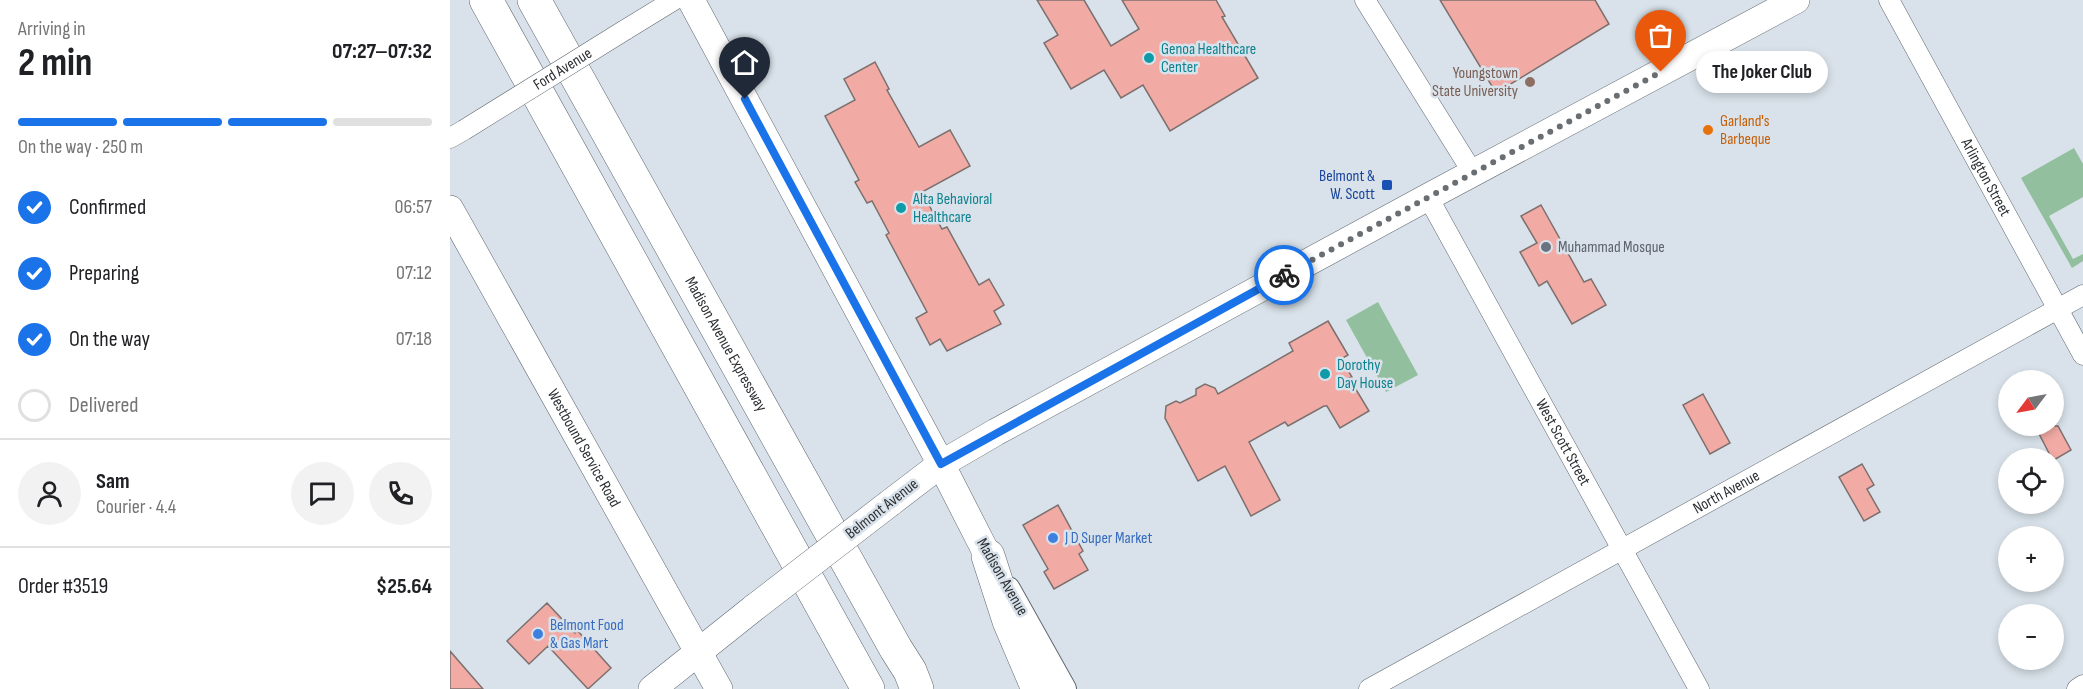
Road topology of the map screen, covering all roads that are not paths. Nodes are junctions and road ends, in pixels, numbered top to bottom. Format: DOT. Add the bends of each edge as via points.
graph roads {
  1 [pos="486,0"];
  2 [pos="534,0"];
  3 [pos="674,0"];
  4 [pos="691,0"];
  5 [pos="1365,0"];
  6 [pos="1889,0"];
  7 [pos="1783,3"];
  8 [pos="457,134"];
  9 [pos="1473,173"];
  10 [pos="1428,197"];
  11 [pos="450,209"];
  12 [pos="2083,295"];
  13 [pos="2058,309"];
  14 [pos="2083,355"];
  15 [pos="941,464"];
  16 [pos="1622,549"];
  17 [pos="988,556"];
  18 [pos="697,652"];
  19 [pos="1392,683"];
  20 [pos="2083,686"];
  21 [pos="652,689"];
  22 [pos="719,689"];
  23 [pos="868,689"];
  24 [pos="917,689"];
  25 [pos="1038,689"];
  26 [pos="1064,689"];
  27 [pos="1369,689"];
  28 [pos="1699,689"];
  29 [pos="2077,689"];
  1 -- 23 [label="highway"];
  2 -- 24 [label="highway, Madison Avenue Expressway"];
  3 -- 8 [label="street, Ford Avenue, bridge"];
  4 -- 15 [label="main road, Madison Avenue"];
  5 -- 9 [label="street"];
  6 -- 13 [label="street, Arlington Street"];
  7 -- 9 [label="main road, Belmont Avenue"];
  9 -- 10 [label="main road, Belmont Avenue"];
  10 -- 15 [label="main road, Belmont Avenue"];
  10 -- 16 [label="street, West Scott Street"];
  11 -- 18 [label="main road, Westbound Service Road"];
  12 -- 13 [label="street, North Avenue"];
  13 -- 14 [label="street, Arlington Street"];
  13 -- 16 [label="street, North Avenue"];
  15 -- 17 [label="main road, Madison Avenue"];
  15 -- 18 [label="main road, Belmont Avenue, bridge"];
  16 -- 19 [label="street, North Avenue"];
  16 -- 28 [label="street, West Scott Street"];
  17 -- 25 [label="highway" via="1009,621"];
  17 -- 26 [label="street, Madison Avenue"];
  18 -- 21 [label="main road, Belmont Avenue"];
  18 -- 22 [label="main road, Westbound Service Road"];
  19 -- 27 [label="street, North Avenue"];
  20 -- 29 [label="street"];
}
